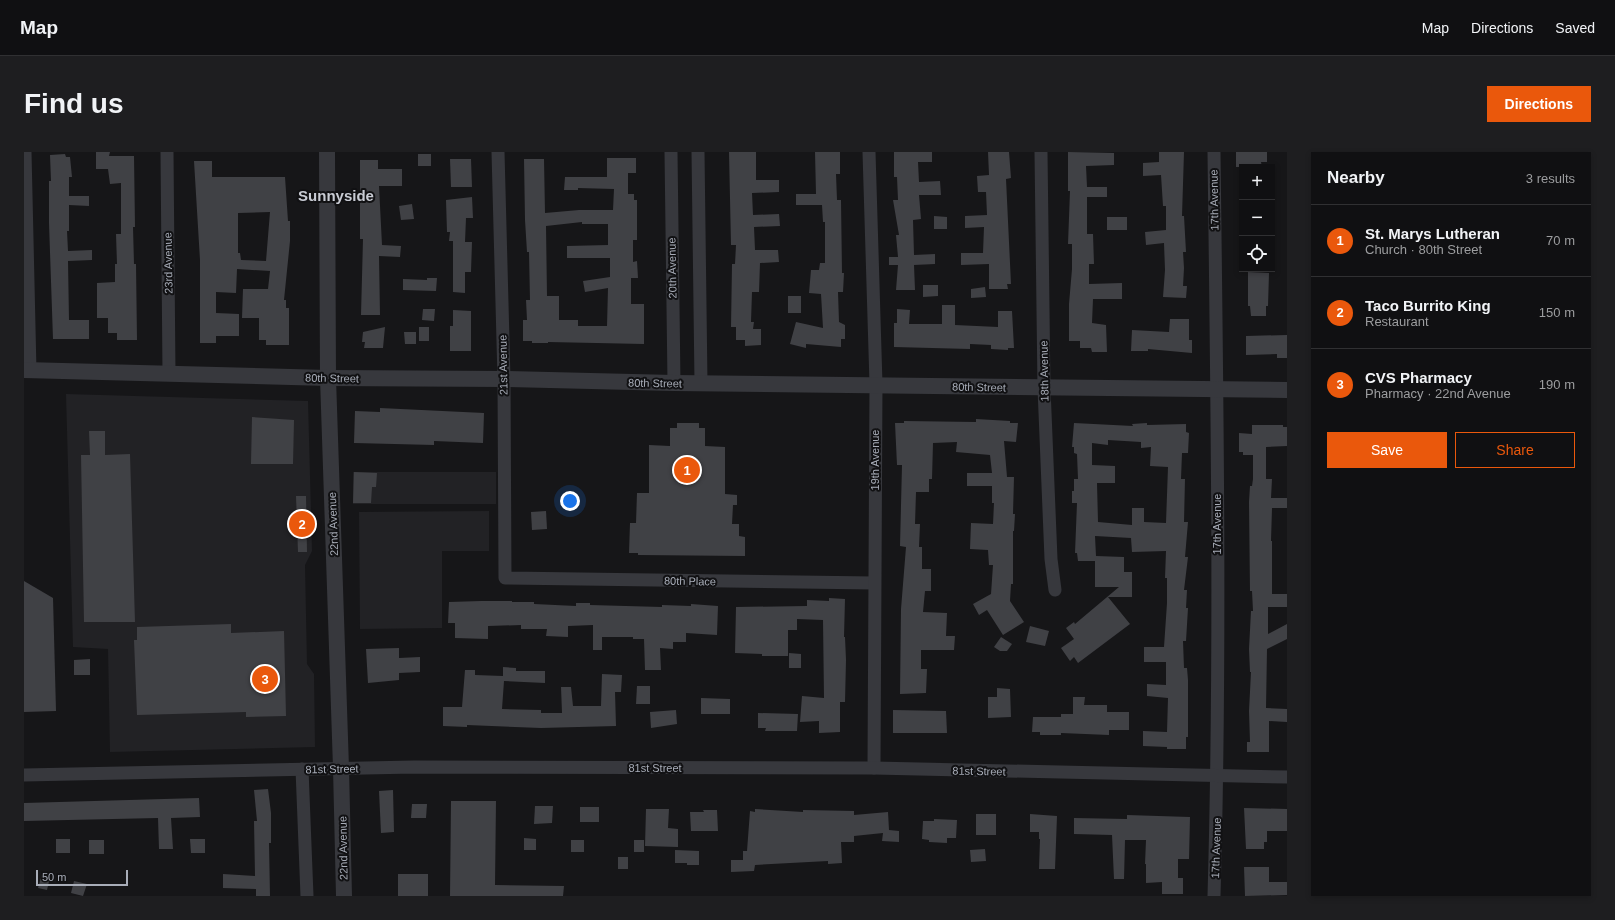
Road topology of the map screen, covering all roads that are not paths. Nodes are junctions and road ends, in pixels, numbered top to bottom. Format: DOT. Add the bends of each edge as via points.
graph roads {
  1 [pos="25,152"];
  2 [pos="167,152"];
  3 [pos="327,152"];
  4 [pos="498,152"];
  5 [pos="671,152"];
  6 [pos="698,152"];
  7 [pos="869,152"];
  8 [pos="1041,152"];
  9 [pos="1214,152"];
  10 [pos="27,370"];
  11 [pos="169,374"];
  12 [pos="328,378"];
  13 [pos="504,379"];
  14 [pos="674,383"];
  15 [pos="701,383"];
  16 [pos="876,384"];
  17 [pos="1044,388"];
  18 [pos="1217,389"];
  19 [pos="1287,390"];
  20 [pos="506,578"];
  21 [pos="874,583"];
  22 [pos="1055,590"];
  23 [pos="341,768"];
  24 [pos="874,768"];
  25 [pos="302,769"];
  26 [pos="24,775"];
  27 [pos="1218,776"];
  28 [pos="1287,777"];
  29 [pos="307,896"];
  30 [pos="344,896"];
  31 [pos="1214,896"];
  1 -- 10 [label="street"];
  2 -- 11 [label="street, 23rd Avenue"];
  3 -- 12 [label="street, 22nd Avenue"];
  4 -- 13 [label="street, 21st Avenue"];
  5 -- 14 [label="street, 20th Avenue"];
  6 -- 15 [label="street"];
  7 -- 16 [label="street, 19th Avenue"];
  8 -- 17 [label="street, 18th Avenue"];
  9 -- 18 [label="street, 17th Avenue"];
  10 -- 11 [label="street, 80th Street"];
  11 -- 12 [label="street, 80th Street"];
  12 -- 13 [label="street, 80th Street"];
  12 -- 23 [label="street, 22nd Avenue"];
  13 -- 14 [label="street, 80th Street"];
  13 -- 20 [label="street, 21st Avenue"];
  14 -- 15 [label="street, 80th Street"];
  15 -- 16 [label="street, 80th Street"];
  16 -- 17 [label="street, 80th Street"];
  16 -- 21 [label="street, 19th Avenue"];
  17 -- 18 [label="street, 80th Street"];
  17 -- 22 [label="street, 18th Avenue" via="1051,559"];
  18 -- 19 [label="street, 80th Street"];
  18 -- 27 [label="street, 17th Avenue"];
  20 -- 21 [label="street, 80th Place"];
  21 -- 24 [label="street, 19th Avenue"];
  23 -- 24 [label="street, 81st Street"];
  23 -- 25 [label="street, 81st Street"];
  23 -- 30 [label="street, 22nd Avenue"];
  24 -- 27 [label="street, 81st Street"];
  25 -- 26 [label="street, 81st Street"];
  25 -- 29 [label="street"];
  27 -- 28 [label="street, 81st Street"];
  27 -- 31 [label="street, 17th Avenue"];
}
